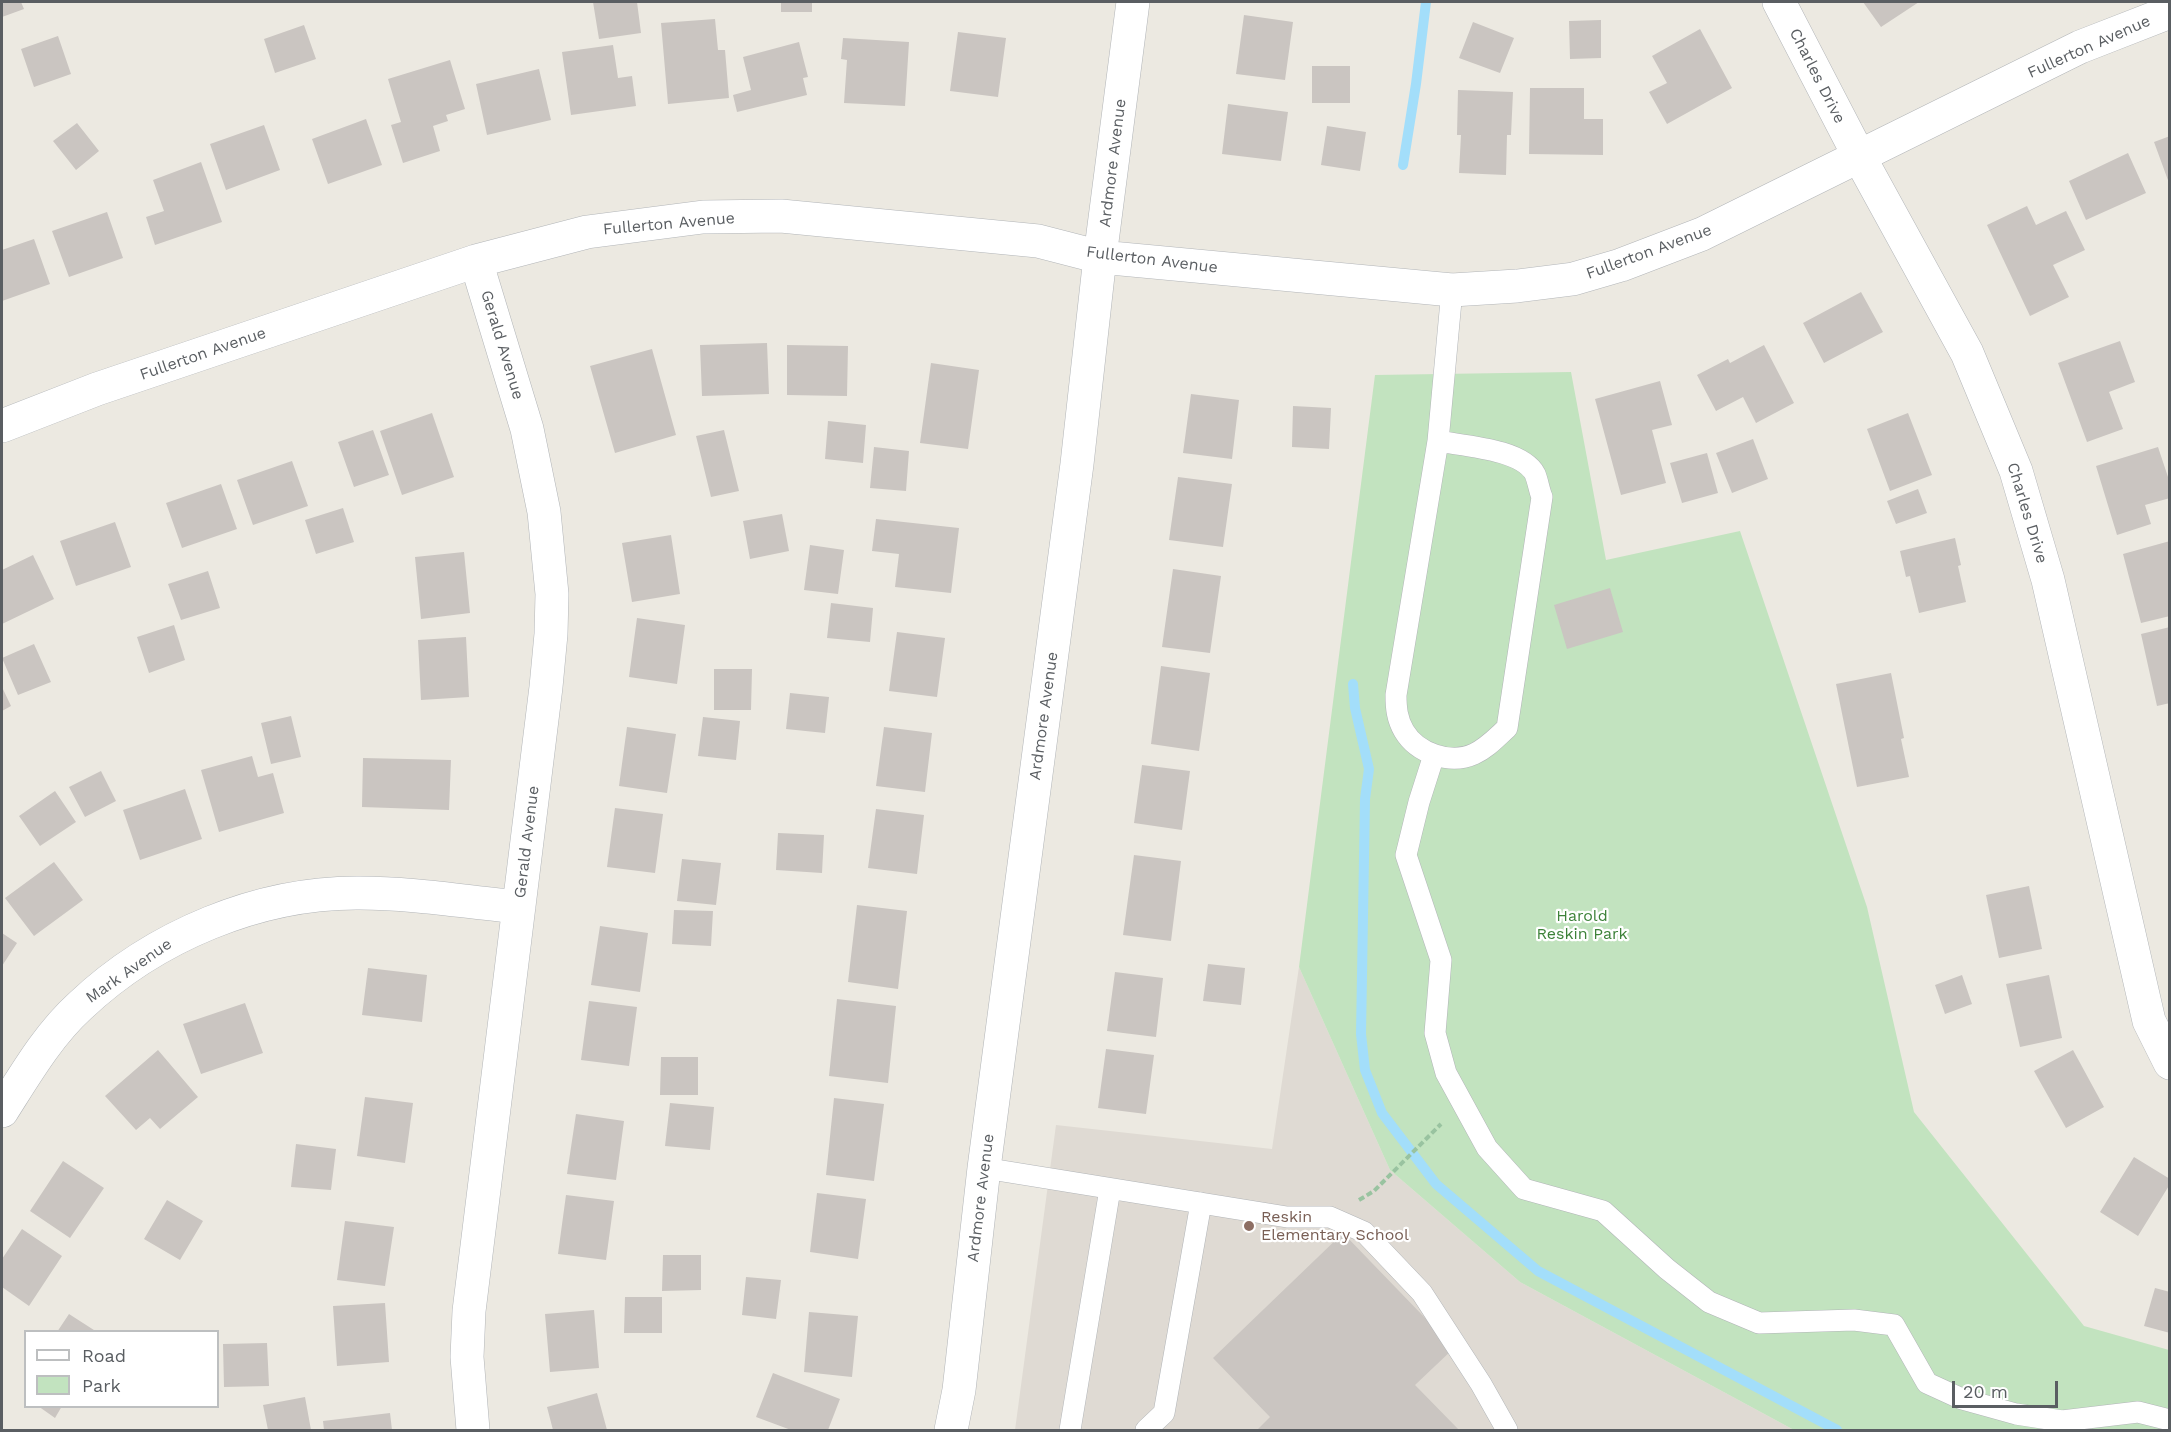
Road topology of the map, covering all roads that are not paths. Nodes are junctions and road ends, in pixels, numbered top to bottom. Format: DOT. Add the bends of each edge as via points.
graph roads {
  1 [pos="1133,2"];
  2 [pos="1779,2"];
  3 [pos="2169,12"];
  4 [pos="1860,158"];
  5 [pos="1100,257"];
  6 [pos="476,261"];
  7 [pos="1452,290"];
  8 [pos="2,426"];
  9 [pos="1438,441"];
  10 [pos="1434,755"];
  11 [pos="519,907"];
  12 [pos="2169,1063"];
  13 [pos="2,1111"];
  14 [pos="984,1168"];
  15 [pos="1110,1189"];
  16 [pos="1201,1203"];
  17 [pos="2169,1420"];
  18 [pos="473,1431"];
  19 [pos="951,1431"];
  20 [pos="1070,1431"];
  21 [pos="1146,1431"];
  22 [pos="1507,1431"];
  1 -- 5 [label="street, Ardmore Avenue"];
  2 -- 4 [label="street, Charles Drive"];
  3 -- 4 [label="street, Fullerton Avenue" via="2080,47"];
  4 -- 7 [label="street, Fullerton Avenue" via="1702,234 1621,264 1562,280"];
  4 -- 12 [label="street, Charles Drive" via="1967,353 2016,471 2048,580 2150,1022"];
  5 -- 6 [label="street, Fullerton Avenue" via="1038,240 781,216 703,217 587,232"];
  5 -- 7 [label="street, Fullerton Avenue"];
  5 -- 14 [label="street, Ardmore Avenue" via="1074,488"];
  6 -- 8 [label="street, Fullerton Avenue" via="98,389"];
  6 -- 11 [label="street, Gerald Avenue" via="535,464 552,594 546,687"];
  7 -- 9 [label="lane"];
  9 -- 10 [label="lane" via="1396,695 1397,714 1404,732 1417,746"];
  9 -- 10 [label="lane" via="1504,453 1525,463 1534,473 1542,497 1507,728 1471,755 1453,759"];
  10 -- 17 [label="lane" via="1406,855 1441,960 1435,1033 1446,1073 1486,1148 1524,1189 1603,1211 1709,1302 1759,1323 1854,1320 1894,1325 1927,1383 1962,1399 2016,1414 2062,1420 2138,1412"];
  11 -- 13 [label="street, Mark Avenue" via="359,893 310,896 234,914 182,935 145,956 80,1006 47,1043"];
  11 -- 18 [label="street, Gerald Avenue" via="469,1311 467,1357"];
  14 -- 15 [label="lane"];
  14 -- 19 [label="street, Ardmore Avenue"];
  15 -- 16 [label="lane"];
  15 -- 20 [label="lane"];
  16 -- 21 [label="lane" via="1164,1413"];
  16 -- 22 [label="lane" via="1287,1217 1330,1217 1364,1232 1422,1293"];
}
